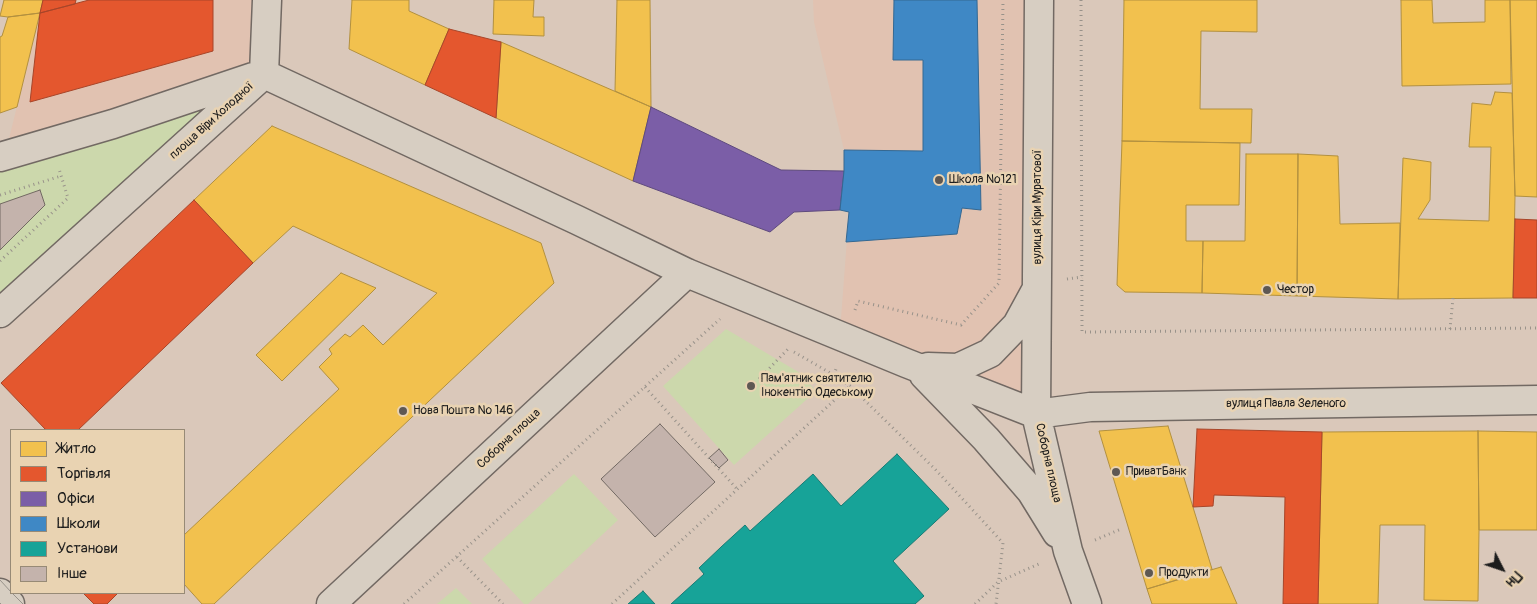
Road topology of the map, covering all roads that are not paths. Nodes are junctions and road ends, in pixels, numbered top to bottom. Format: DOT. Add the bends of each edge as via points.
graph roads {
  1 [pos="267,0"];
  2 [pos="1039,0"];
  3 [pos="264,74"];
  4 [pos="0,157"];
  5 [pos="687,273"];
  6 [pos="1037,289"];
  7 [pos="0,313"];
  8 [pos="916,367"];
  9 [pos="1537,400"];
  10 [pos="1036,414"];
  11 [pos="1068,551"];
  12 [pos="0,593"];
  13 [pos="10,604"];
  14 [pos="331,604"];
  15 [pos="1087,604"];
  1 -- 3 [label="street"];
  2 -- 6 [label="street, вулиця Кіри Муратової"];
  3 -- 4 [label="street, площа Віри Холодної"];
  3 -- 5 [label="street, Соборна площа"];
  3 -- 7 [label="street, площа Віри Холодної"];
  5 -- 8 [label="street, Соборна площа"];
  5 -- 14 [label="street, Соборна площа"];
  6 -- 8 [label="street" via="1017,325 990,353 958,368"];
  6 -- 10 [label="street, вулиця Кіри Муратової"];
  8 -- 10 [label="street, Соборна площа"];
  8 -- 11 [label="street, Соборна площа" via="986,439 1030,491"];
  9 -- 10 [label="street, вулиця Павла Зеленого" via="1090,407"];
  10 -- 11 [label="street, Соборна площа"];
  11 -- 15 [label="street, Соборна площа"];
  12 -- 13 [label="street"];
}
